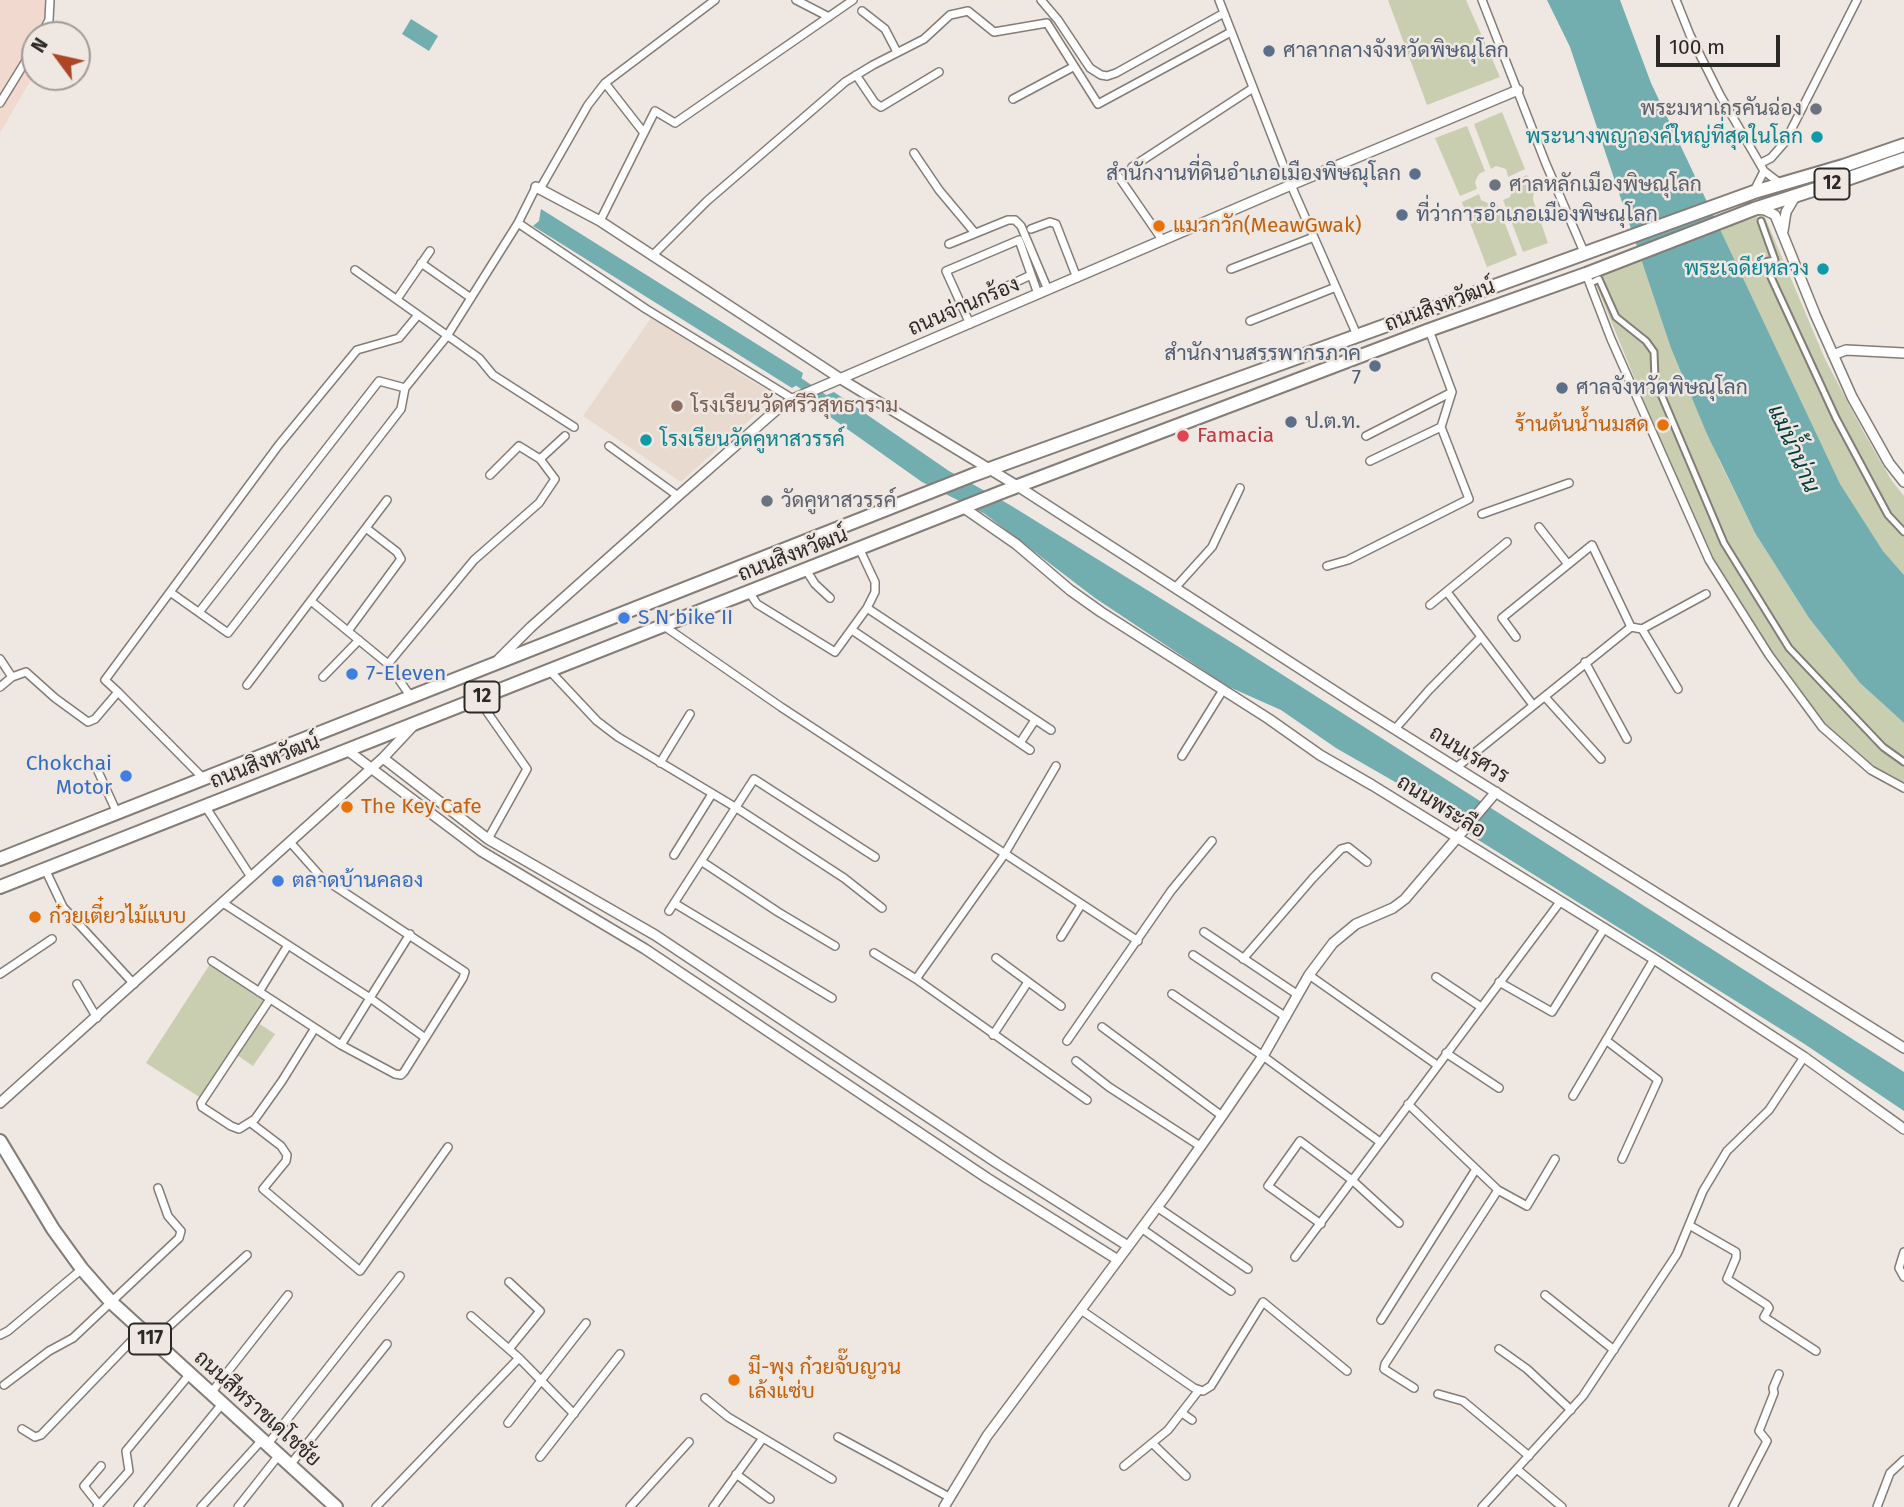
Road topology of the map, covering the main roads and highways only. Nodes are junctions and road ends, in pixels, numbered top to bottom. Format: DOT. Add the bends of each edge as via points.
graph roads {
  1 [pos="1904,145"];
  2 [pos="1904,159"];
  3 [pos="1357,335"];
  4 [pos="1364,354"];
  5 [pos="0,859"];
  6 [pos="0,887"];
  7 [pos="2,1151"];
  8 [pos="336,1507"];
  1 -- 3 [label="main road, ถนนสิงหวัฒน์ / 12" via="1754,192"];
  2 -- 4 [label="main road, ถนนสิงหวัฒน์ / 12" via="1603,267 1588,279"];
  3 -- 4 [label="main road"];
  3 -- 5 [label="main road, ถนนสิงหวัฒน์ / 12" via="973,475"];
  4 -- 6 [label="main road, ถนนสิงหวัฒน์ / 12"];
  7 -- 8 [label="main road, ถนนสีหราชเดโชชัย / 117" via="82,1269 111,1302"];
}
